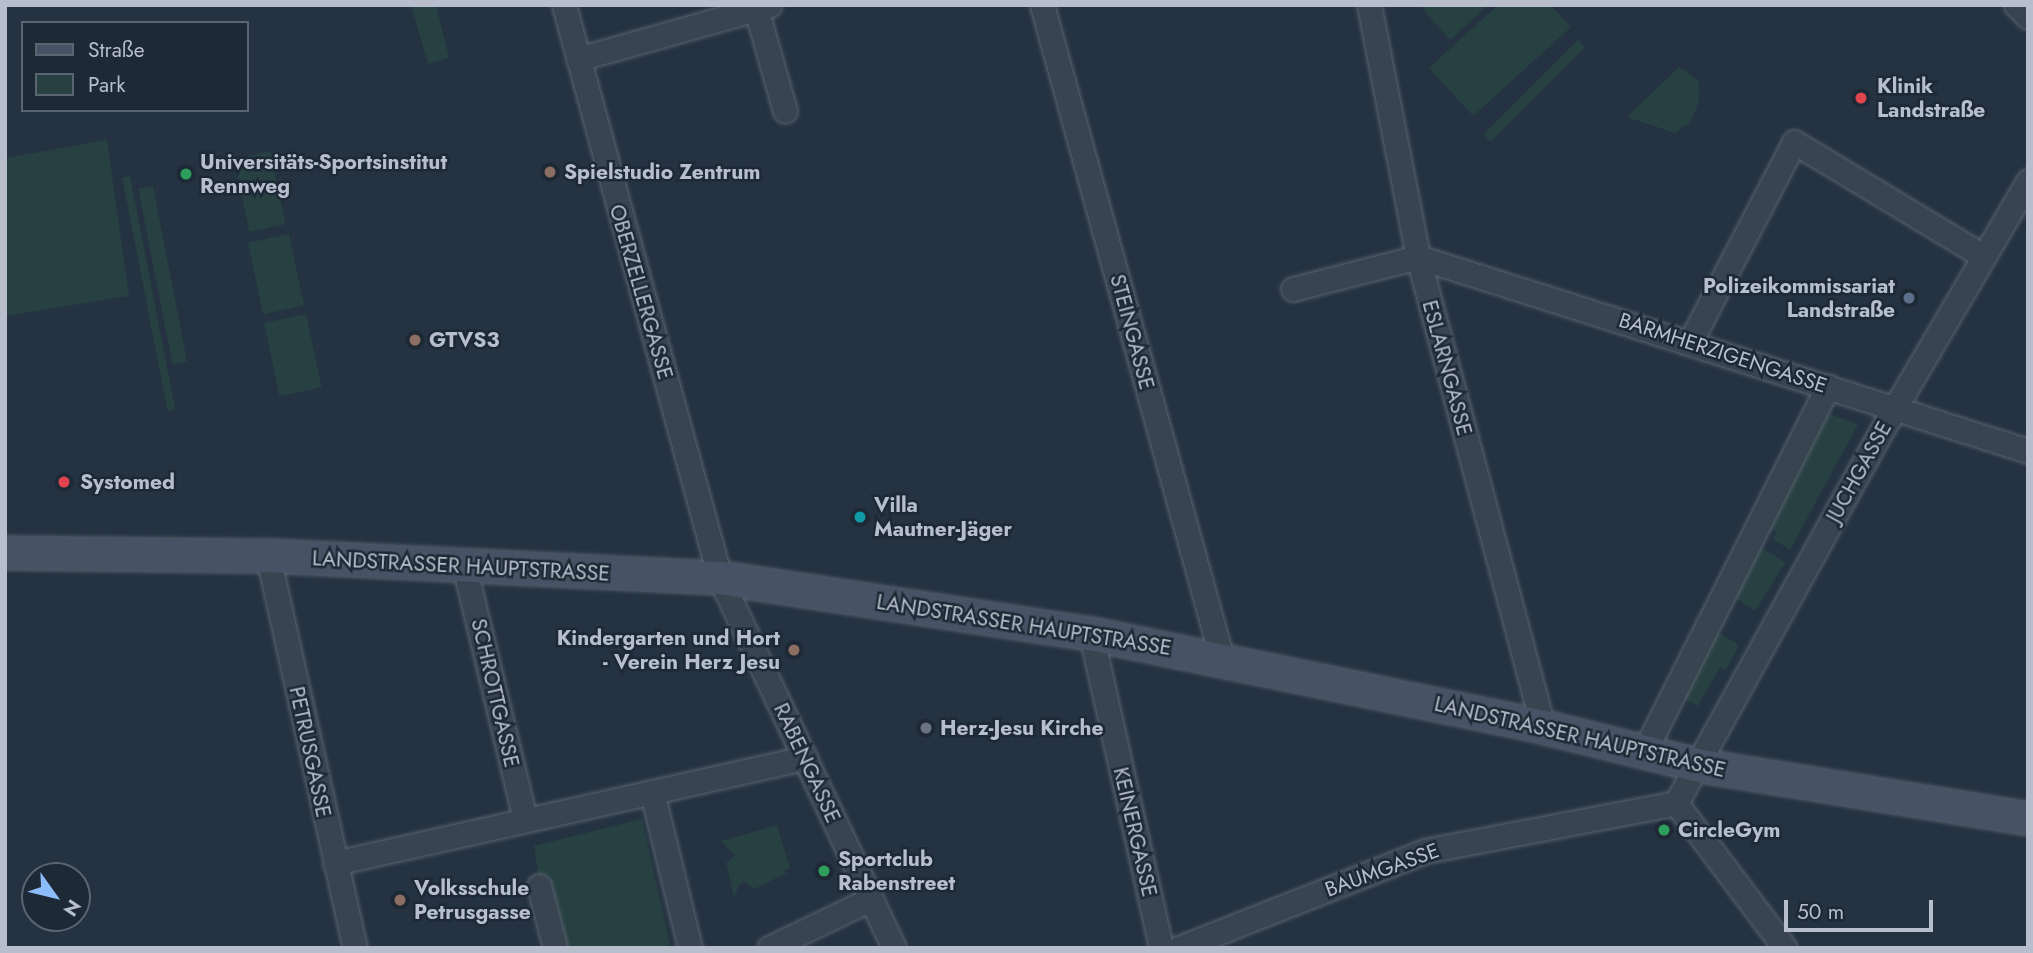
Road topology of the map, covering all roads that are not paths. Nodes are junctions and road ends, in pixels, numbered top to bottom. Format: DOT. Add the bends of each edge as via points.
graph roads {
  1 [pos="564,5"];
  2 [pos="1042,5"];
  3 [pos="1369,5"];
  4 [pos="2016,5"];
  5 [pos="760,7"];
  6 [pos="2028,17"];
  7 [pos="578,59"];
  8 [pos="785,111"];
  9 [pos="2028,181"];
  10 [pos="1983,256"];
  11 [pos="1418,257"];
  12 [pos="1293,289"];
  13 [pos="1690,342"];
  14 [pos="1828,386"];
  15 [pos="1894,408"];
  16 [pos="2028,451"];
  17 [pos="5,553"];
  18 [pos="268,556"];
  19 [pos="464,565"];
  20 [pos="720,578"];
  21 [pos="1091,634"];
  22 [pos="1222,659"];
  23 [pos="1543,727"];
  24 [pos="1645,750"];
  25 [pos="805,758"];
  26 [pos="1696,765"];
  27 [pos="652,792"];
  28 [pos="1676,803"];
  29 [pos="2028,819"];
  30 [pos="525,820"];
  31 [pos="335,863"];
  32 [pos="539,886"];
  33 [pos="871,899"];
  34 [pos="355,948"];
  35 [pos="555,948"];
  36 [pos="690,948"];
  37 [pos="769,948"];
  38 [pos="894,948"];
  39 [pos="1161,948"];
  40 [pos="1179,948"];
  41 [pos="1785,948"];
  1 -- 7 [label="street, OBERZELLERGASSE"];
  2 -- 22 [label="street, STEINGASSE"];
  3 -- 11 [label="street, ESLARNGASSE"];
  4 -- 6 [label="street"];
  5 -- 7 [label="street"];
  5 -- 8 [label="street"];
  7 -- 20 [label="street, OBERZELLERGASSE"];
  9 -- 10 [label="street, JUCHGASSE"];
  10 -- 13 [label="street" via="1794,142"];
  10 -- 15 [label="street, JUCHGASSE"];
  11 -- 12 [label="street"];
  11 -- 13 [label="street, BARMHERZIGENGASSE"];
  11 -- 23 [label="street, ESLARNGASSE"];
  13 -- 14 [label="street, BARMHERZIGENGASSE"];
  14 -- 15 [label="street, BARMHERZIGENGASSE"];
  14 -- 24 [label="street"];
  15 -- 16 [label="street, BARMHERZIGENGASSE"];
  15 -- 26 [label="street, JUCHGASSE"];
  17 -- 18 [label="main road, LANDSTRASSER HAUPTSTRASSE"];
  18 -- 19 [label="main road, LANDSTRASSER HAUPTSTRASSE"];
  18 -- 31 [label="street, PETRUSGASSE"];
  19 -- 20 [label="main road, LANDSTRASSER HAUPTSTRASSE"];
  19 -- 30 [label="street, SCHROTTGASSE"];
  20 -- 21 [label="main road, LANDSTRASSER HAUPTSTRASSE"];
  20 -- 25 [label="street, RABENGASSE"];
  21 -- 22 [label="main road, LANDSTRASSER HAUPTSTRASSE"];
  21 -- 39 [label="street, KEINERGASSE"];
  22 -- 23 [label="main road, LANDSTRASSER HAUPTSTRASSE"];
  23 -- 24 [label="main road, LANDSTRASSER HAUPTSTRASSE"];
  24 -- 26 [label="main road, LANDSTRASSER HAUPTSTRASSE"];
  25 -- 27 [label="street"];
  25 -- 33 [label="street, RABENGASSE"];
  26 -- 28 [label="street, JUCHGASSE"];
  26 -- 29 [label="main road, LANDSTRASSER HAUPTSTRASSE"];
  27 -- 30 [label="street"];
  27 -- 36 [label="street"];
  28 -- 40 [label="street, BAUMGASSE" via="1426,851"];
  28 -- 41 [label="street"];
  30 -- 31 [label="street"];
  31 -- 34 [label="street, PETRUSGASSE"];
  32 -- 35 [label="street"];
  33 -- 37 [label="street"];
  33 -- 38 [label="street, RABENGASSE"];
}
